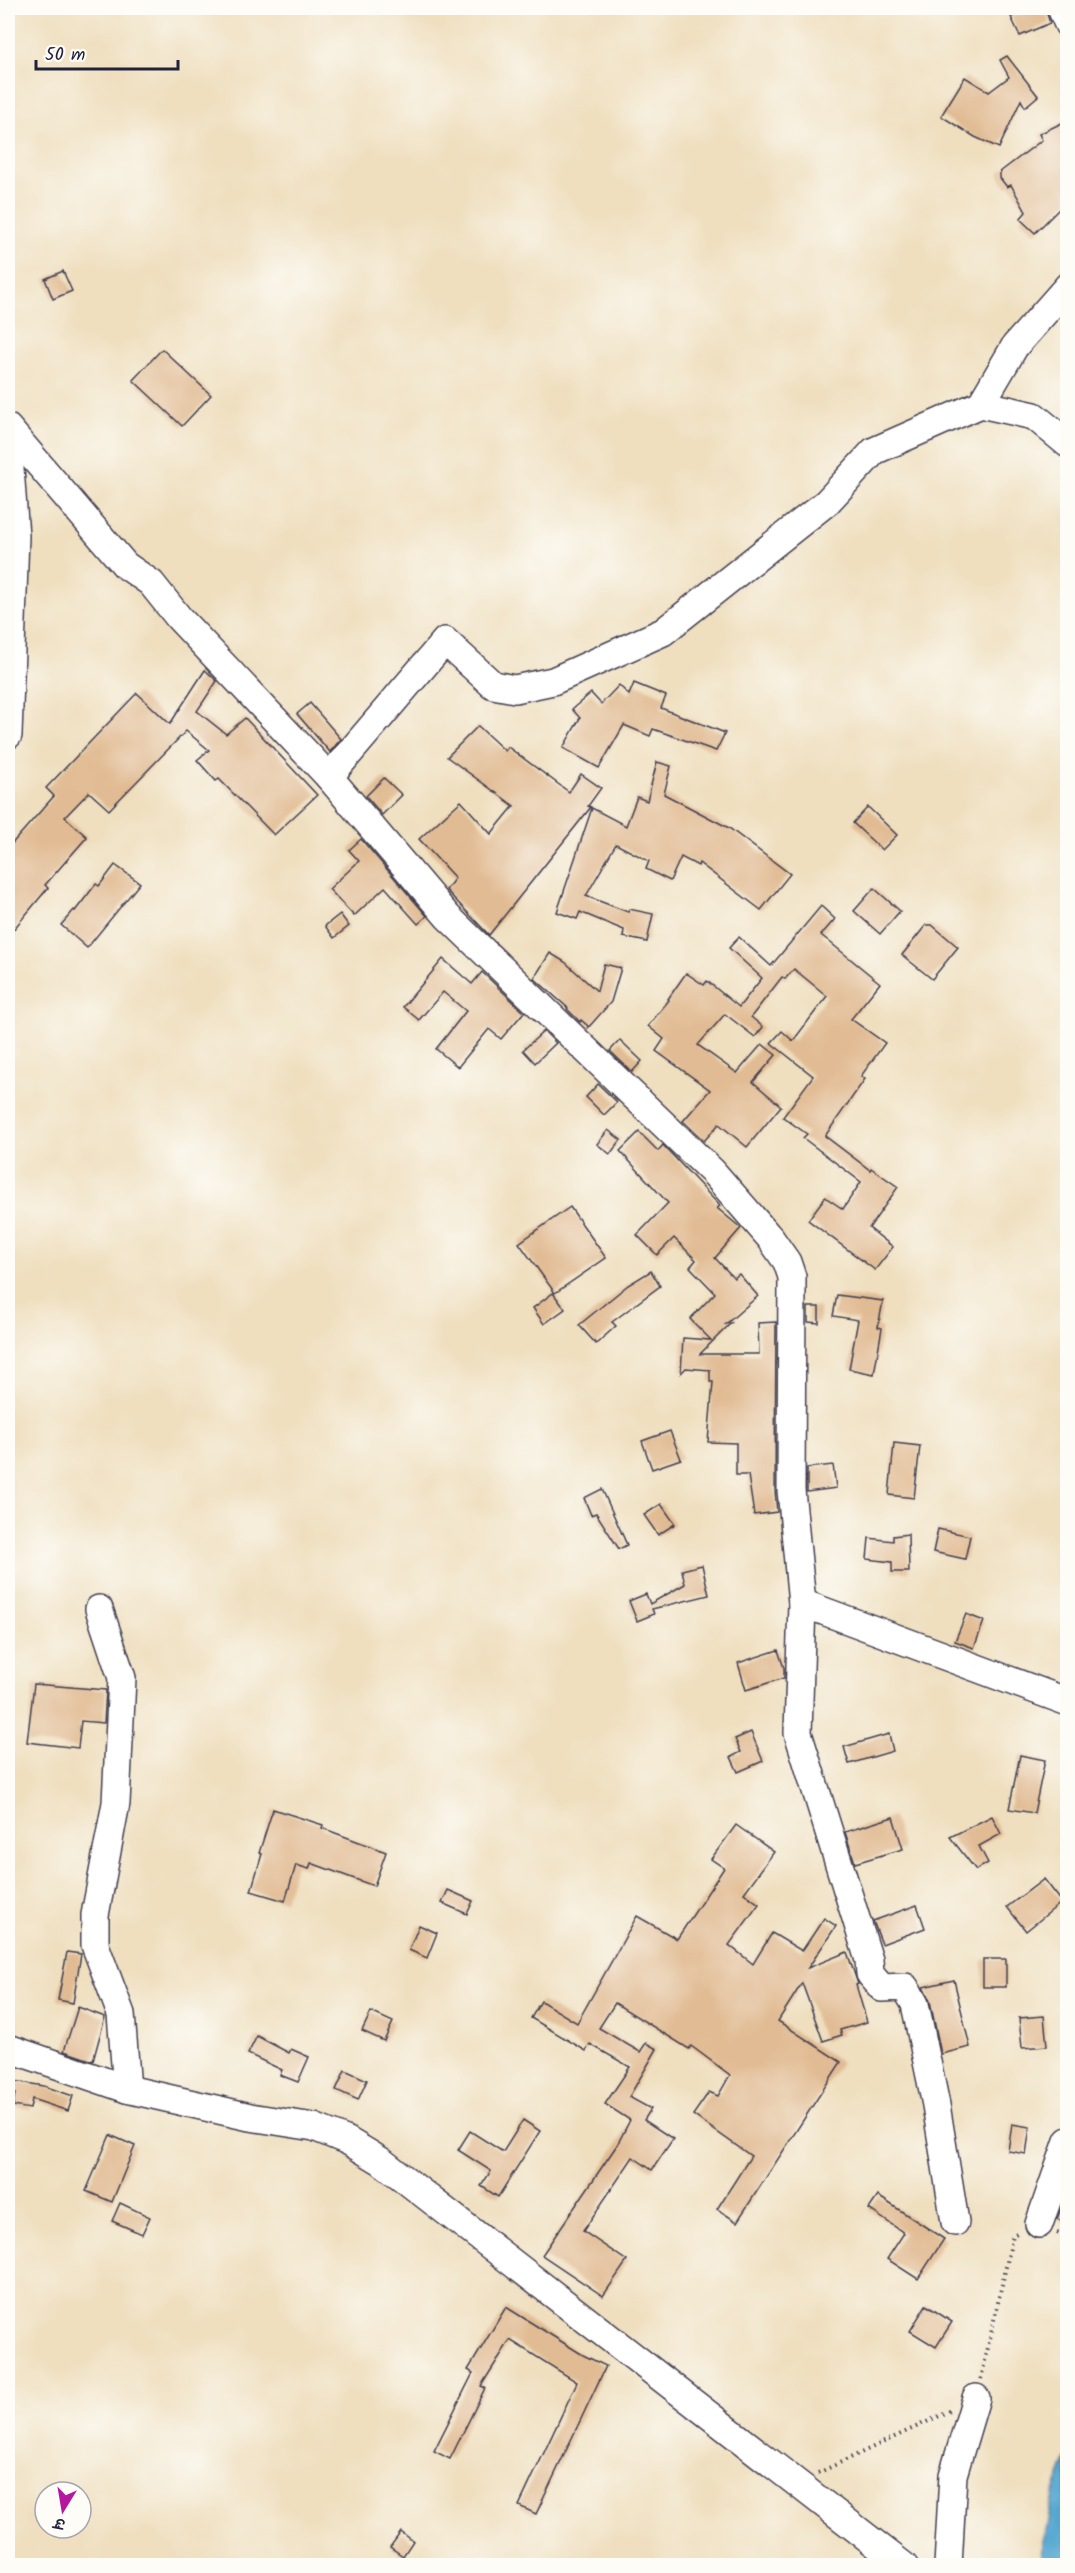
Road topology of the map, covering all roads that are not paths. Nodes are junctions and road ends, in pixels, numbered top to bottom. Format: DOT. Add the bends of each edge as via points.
graph roads {
  1 [pos="1061,8"];
  2 [pos="1068,24"];
  3 [pos="1068,286"];
  4 [pos="981,404"];
  5 [pos="8,428"];
  6 [pos="8,441"];
  7 [pos="1068,444"];
  8 [pos="8,735"];
  9 [pos="328,777"];
  10 [pos="802,1603"];
  11 [pos="99,1610"];
  12 [pos="1068,1702"];
  13 [pos="8,2048"];
  14 [pos="127,2089"];
  15 [pos="1068,2140"];
  16 [pos="955,2222"];
  17 [pos="1040,2224"];
  18 [pos="976,2398"];
  19 [pos="904,2565"];
  20 [pos="948,2565"];
  1 -- 2 [label="street"];
  3 -- 4 [label="street" via="1016,346"];
  4 -- 7 [label="street" via="1034,416"];
  4 -- 9 [label="street" via="874,451 827,502 663,632 553,681 515,689 493,685 445,641"];
  5 -- 9 [label="street" via="125,565 151,583"];
  6 -- 8 [label="street" via="15,536"];
  9 -- 10 [label="street" via="448,917 713,1172 787,1262 792,1277 791,1490"];
  10 -- 12 [label="street"];
  10 -- 16 [label="street" via="798,1733 869,1960 870,1974 882,1988 905,1988 915,2004"];
  11 -- 14 [label="street" via="122,1678 117,1803 95,1915 95,1945 121,2014"];
  13 -- 14 [label="street"];
  14 -- 19 [label="street" via="314,2127 348,2140 381,2161"];
  15 -- 17 [label="street"];
  18 -- 20 [label="street" via="953,2475"];
}
